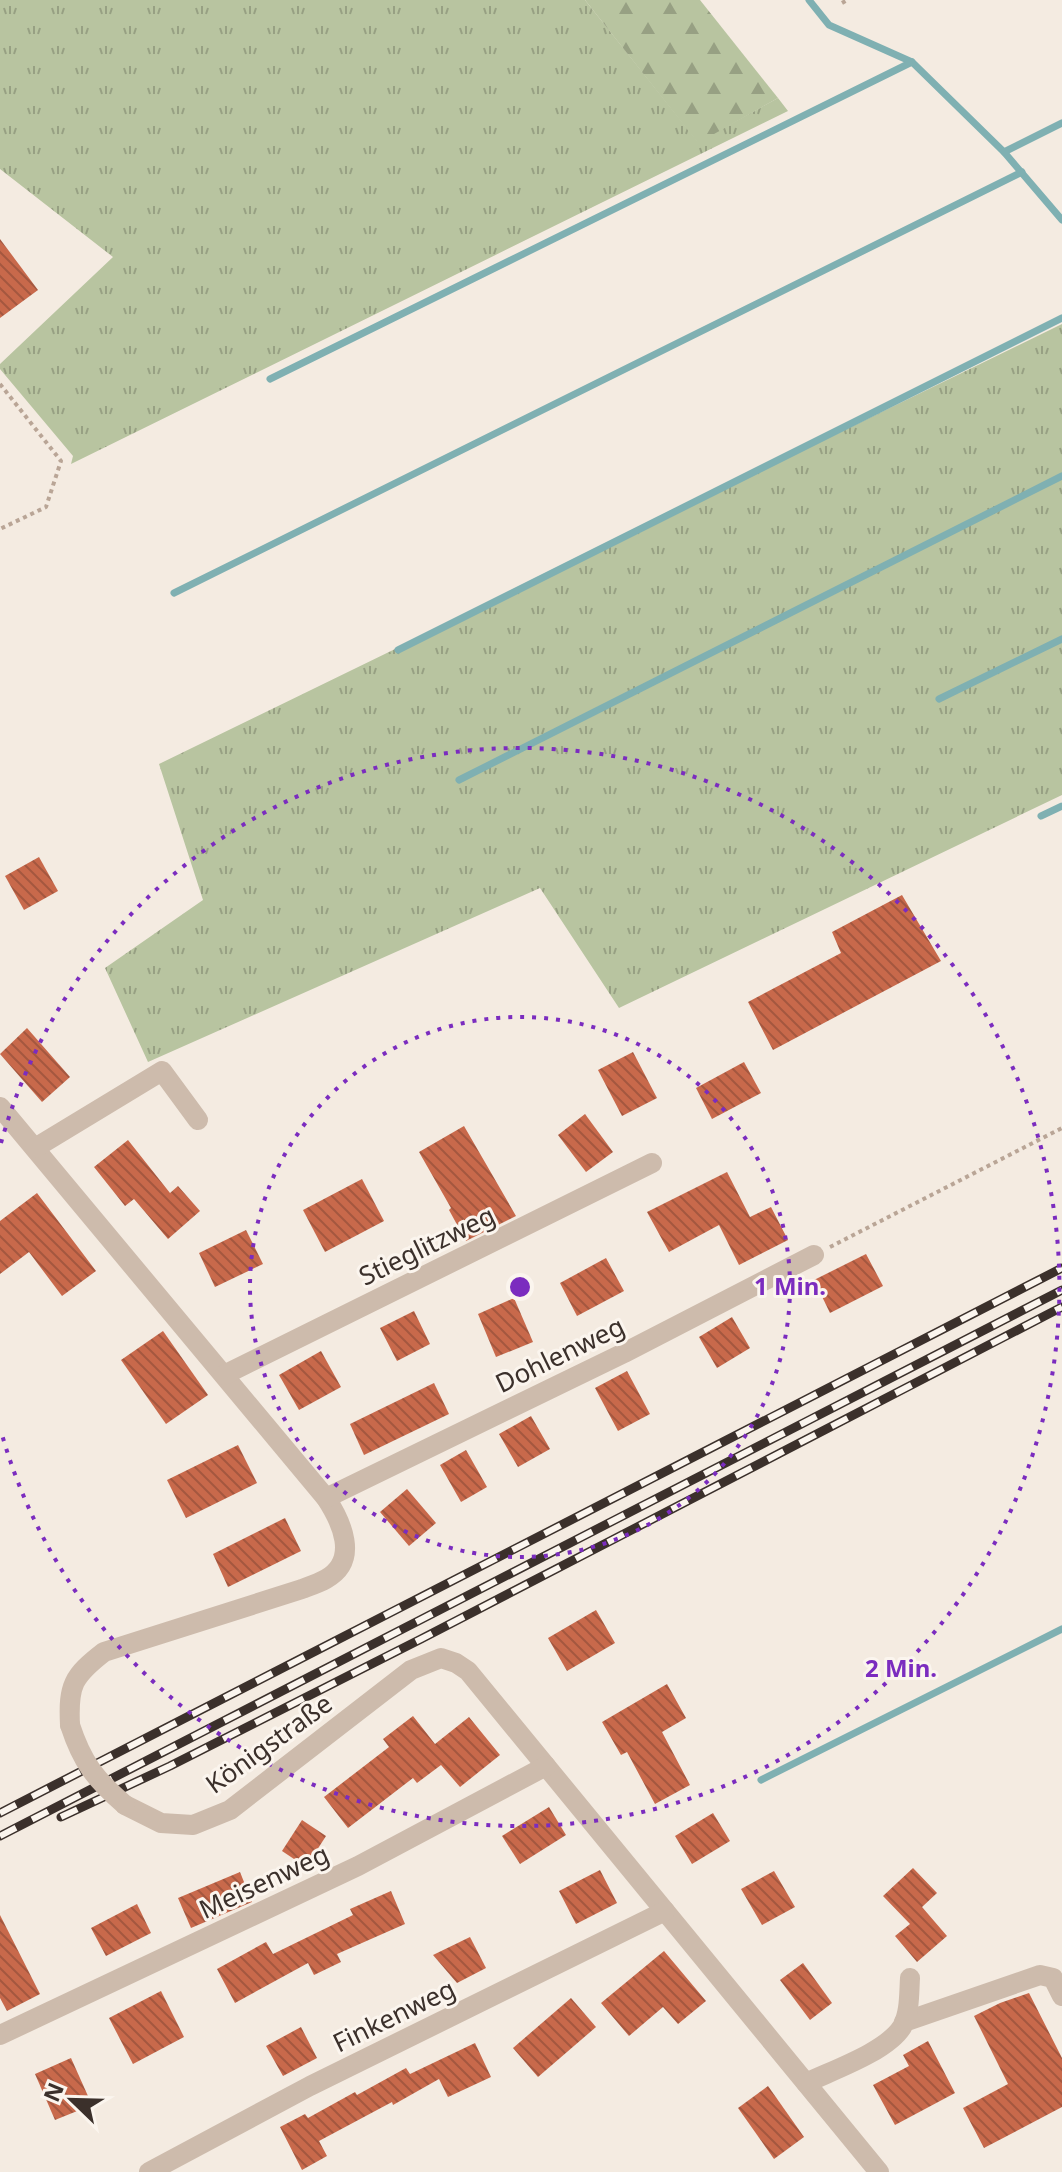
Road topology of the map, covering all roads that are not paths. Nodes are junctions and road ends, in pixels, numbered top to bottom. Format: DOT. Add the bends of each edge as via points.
graph roads {
  1 [pos="0,1107"];
  2 [pos="198,1120"];
  3 [pos="35,1148"];
  4 [pos="652,1163"];
  5 [pos="814,1255"];
  6 [pos="224,1375"];
  7 [pos="326,1498"];
  8 [pos="546,1766"];
  9 [pos="665,1911"];
  10 [pos="910,1978"];
  11 [pos="1062,1996"];
  12 [pos="904,2022"];
  13 [pos="0,2035"];
  14 [pos="806,2083"];
  15 [pos="149,2172"];
  16 [pos="879,2172"];
  1 -- 3 [label="street, Königstraße"];
  2 -- 3 [label="street" via="162,1071"];
  3 -- 6 [label="street, Königstraße"];
  4 -- 6 [label="street, Stieglitzweg"];
  5 -- 7 [label="street, Dohlenweg"];
  6 -- 7 [label="street, Königstraße"];
  7 -- 8 [label="street, Königstraße, bridge" via="342,1523 346,1542 330,1578 104,1652 82,1669 69,1695 70,1725 90,1771 125,1805 161,1823 193,1825 230,1810 411,1670 441,1658 468,1671"];
  8 -- 9 [label="street, Königstraße"];
  8 -- 13 [label="street, Meisenweg" via="358,1866"];
  9 -- 14 [label="street, Königstraße"];
  9 -- 15 [label="street, Finkenweg" via="310,2086"];
  10 -- 12 [label="street"];
  11 -- 12 [label="street" via="1053,1978 1040,1975"];
  12 -- 14 [label="street" via="891,2040"];
  14 -- 16 [label="street, Königstraße"];
}
